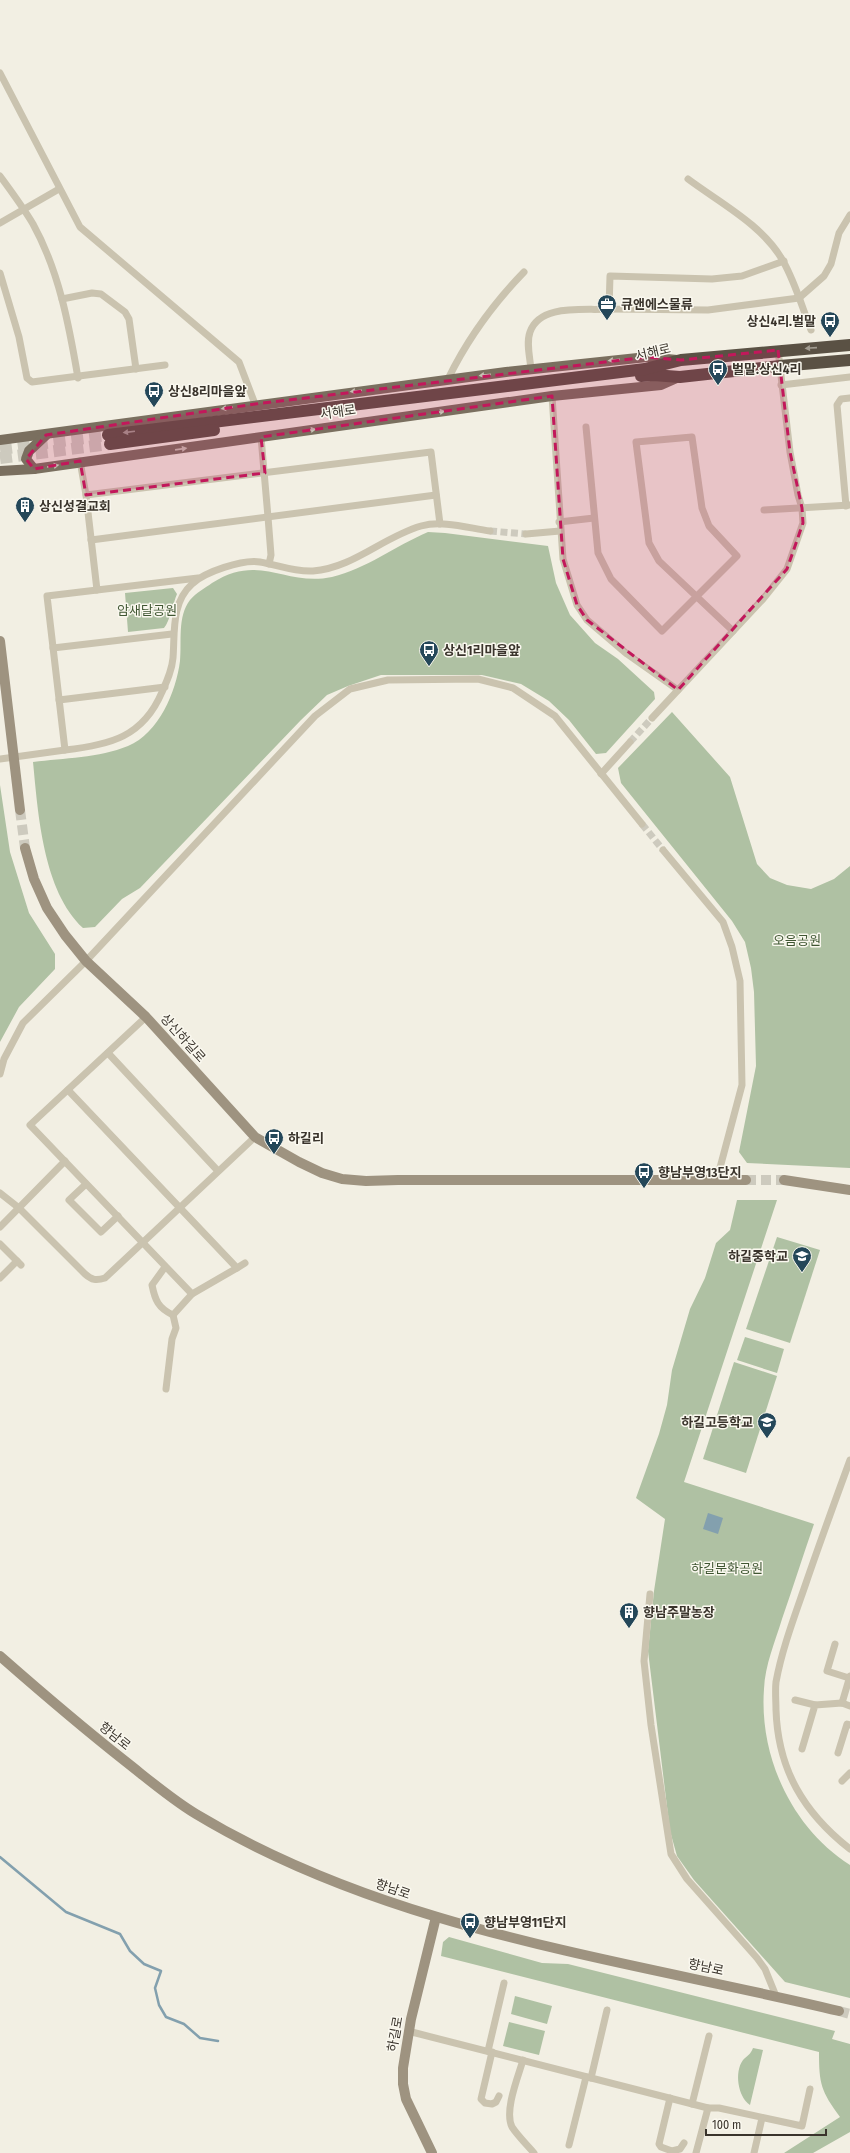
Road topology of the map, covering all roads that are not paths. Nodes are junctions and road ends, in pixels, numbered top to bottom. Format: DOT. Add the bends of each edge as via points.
graph roads {
  1 [pos="0,73"];
  2 [pos="0,176"];
  3 [pos="688,179"];
  4 [pos="59,189"];
  5 [pos="23,209"];
  6 [pos="850,215"];
  7 [pos="0,223"];
  8 [pos="784,261"];
  9 [pos="524,272"];
  10 [pos="0,273"];
  11 [pos="799,298"];
  12 [pos="62,299"];
  13 [pos="609,309"];
  14 [pos="811,330"];
  15 [pos="850,345"];
  16 [pos="778,350"];
  17 [pos="681,360"];
  18 [pos="850,360"];
  19 [pos="165,365"];
  20 [pos="780,366"];
  21 [pos="136,369"];
  22 [pos="531,369"];
  23 [pos="680,377"];
  24 [pos="850,377"];
  25 [pos="78,378"];
  26 [pos="448,379"];
  27 [pos="781,385"];
  28 [pos="552,396"];
  29 [pos="850,398"];
  30 [pos="255,404"];
  31 [pos="586,427"];
  32 [pos="46,435"];
  33 [pos="261,437"];
  34 [pos="0,440"];
  35 [pos="846,446"];
  36 [pos="80,461"];
  37 [pos="34,469"];
  38 [pos="0,471"];
  39 [pos="265,472"];
  40 [pos="86,495"];
  41 [pos="436,496"];
  42 [pos="848,505"];
  43 [pos="802,508"];
  44 [pos="764,510"];
  45 [pos="268,517"];
  46 [pos="594,518"];
  47 [pos="559,522"];
  48 [pos="440,524"];
  49 [pos="560,531"];
  50 [pos="490,532"];
  51 [pos="526,534"];
  52 [pos="91,540"];
  53 [pos="269,564"];
  54 [pos="200,578"];
  55 [pos="97,590"];
  56 [pos="697,597"];
  57 [pos="733,631"];
  58 [pos="172,634"];
  59 [pos="0,641"];
  60 [pos="53,648"];
  61 [pos="165,687"];
  62 [pos="678,690"];
  63 [pos="59,700"];
  64 [pos="652,718"];
  65 [pos="630,742"];
  66 [pos="65,750"];
  67 [pos="14,757"];
  68 [pos="0,759"];
  69 [pos="601,774"];
  70 [pos="20,810"];
  71 [pos="642,824"];
  72 [pos="25,848"];
  73 [pos="664,850"];
  74 [pos="86,961"];
  75 [pos="146,1017"];
  76 [pos="108,1053"];
  77 [pos="0,1074"];
  78 [pos="68,1090"];
  79 [pos="255,1137"];
  80 [pos="65,1161"];
  81 [pos="218,1171"];
  82 [pos="717,1180"];
  83 [pos="746,1180"];
  84 [pos="784,1180"];
  85 [pos="86,1184"];
  86 [pos="850,1190"];
  87 [pos="0,1193"];
  88 [pos="180,1207"];
  89 [pos="19,1208"];
  90 [pos="118,1216"];
  91 [pos="0,1227"];
  92 [pos="143,1242"];
  93 [pos="0,1244"];
  94 [pos="245,1263"];
  95 [pos="166,1267"];
  96 [pos="237,1268"];
  97 [pos="0,1278"];
  98 [pos="192,1294"];
  99 [pos="173,1315"];
  100 [pos="166,1388"];
  101 [pos="850,1460"];
  102 [pos="650,1594"];
  103 [pos="835,1644"];
  104 [pos="0,1656"];
  105 [pos="850,1677"];
  106 [pos="796,1700"];
  107 [pos="842,1703"];
  108 [pos="815,1705"];
  109 [pos="850,1706"];
  110 [pos="850,1725"];
  111 [pos="802,1749"];
  112 [pos="838,1753"];
  113 [pos="850,1849"];
  114 [pos="436,1917"];
  115 [pos="504,1983"];
  116 [pos="776,1996"];
  117 [pos="607,2010"];
  118 [pos="839,2011"];
  119 [pos="408,2031"];
  120 [pos="709,2036"];
  121 [pos="490,2052"];
  122 [pos="523,2060"];
  123 [pos="589,2077"];
  124 [pos="810,2089"];
  125 [pos="499,2096"];
  126 [pos="670,2098"];
  127 [pos="692,2104"];
  128 [pos="708,2108"];
  129 [pos="762,2118"];
  130 [pos="684,2143"];
  131 [pos="569,2145"];
  132 [pos="432,2153"];
  133 [pos="534,2153"];
  134 [pos="696,2153"];
  135 [pos="754,2153"];
  1 -- 4 [label="street"];
  2 -- 5 [label="street"];
  3 -- 8 [label="street" via="750,224"];
  4 -- 5 [label="street"];
  4 -- 30 [label="street" via="80,227 240,362"];
  5 -- 7 [label="street"];
  5 -- 12 [label="street" via="49,258"];
  6 -- 11 [label="street" via="839,233 831,264 824,276"];
  8 -- 11 [label="street"];
  8 -- 13 [label="street" via="742,276 712,279 610,276"];
  9 -- 26 [label="street" via="503,294 463,349"];
  10 -- 25 [label="street" via="19,337 27,378 32,382"];
  11 -- 13 [label="street" via="708,310"];
  11 -- 14 [label="street"];
  12 -- 21 [label="street" via="92,293 100,294 125,312 129,319"];
  12 -- 25 [label="street"];
  13 -- 22 [label="street" via="543,315 530,332 528,342"];
  15 -- 16 [label="highway, 서해로, one-way"];
  16 -- 17 [label="highway, 서해로"];
  16 -- 20 [label="street"];
  17 -- 22 [label="main road, 서해로, one-way" via="647,357"];
  17 -- 23 [label="highway, 서해로, one-way" via="645,370 109,439 505,391 653,375"];
  18 -- 20 [label="highway, 서해로"];
  19 -- 21 [label="street"];
  20 -- 23 [label="highway, 서해로"];
  20 -- 27 [label="street"];
  21 -- 25 [label="street"];
  22 -- 26 [label="main road, 서해로, one-way"];
  23 -- 28 [label="main road, 서해로" via="660,385"];
  24 -- 27 [label="street"];
  26 -- 30 [label="main road, 서해로, one-way"];
  27 -- 43 [label="street" via="790,452"];
  33 -- 28 [label="main road, 서해로, one-way"];
  28 -- 47 [label="street"];
  29 -- 35 [label="street" via="841,399 837,404"];
  30 -- 32 [label="main road, 서해로, one-way"];
  31 -- 46 [label="street"];
  32 -- 34 [label="main road, 서해로"];
  32 -- 37 [label="main road" via="29,451 26,459"];
  36 -- 33 [label="main road, 서해로, one-way"];
  33 -- 39 [label="street"];
  35 -- 42 [label="street"];
  37 -- 36 [label="main road, 서해로, one-way"];
  36 -- 40 [label="street"];
  37 -- 38 [label="main road, 서해로"];
  39 -- 40 [label="street"];
  39 -- 41 [label="street" via="431,452"];
  39 -- 45 [label="street"];
  40 -- 52 [label="street"];
  41 -- 45 [label="street"];
  41 -- 48 [label="street"];
  42 -- 43 [label="street"];
  43 -- 44 [label="street"];
  43 -- 57 [label="street" via="803,523 787,569"];
  45 -- 52 [label="street"];
  45 -- 53 [label="street" via="271,555"];
  46 -- 47 [label="street"];
  46 -- 56 [label="street" via="598,553 611,579 662,631"];
  47 -- 49 [label="street"];
  48 -- 50 [label="street"];
  48 -- 53 [label="street" via="421,526 324,570 296,571"];
  49 -- 51 [label="street"];
  49 -- 62 [label="street" via="563,559 577,605 587,620 627,654"];
  52 -- 55 [label="street"];
  53 -- 54 [label="street" via="259,561 246,562"];
  54 -- 55 [label="street"];
  54 -- 58 [label="street" via="192,584 178,606"];
  55 -- 60 [label="street" via="47,596"];
  56 -- 56 [label="street" via="659,561 649,543 636,442 692,437 702,508 709,526 737,556"];
  56 -- 57 [label="street"];
  57 -- 62 [label="street"];
  58 -- 60 [label="street"];
  58 -- 61 [label="street" via="173,659"];
  59 -- 67 [label="street"];
  60 -- 63 [label="street"];
  61 -- 63 [label="street"];
  61 -- 66 [label="street" via="153,712 131,732 105,744"];
  62 -- 64 [label="street"];
  63 -- 66 [label="street"];
  65 -- 69 [label="street"];
  66 -- 67 [label="street"];
  67 -- 68 [label="street"];
  67 -- 70 [label="street"];
  69 -- 71 [label="street"];
  69 -- 74 [label="street" via="555,716 513,688 478,679 388,680 350,690 315,716"];
  72 -- 74 [label="street, 상신하길로" via="34,879 47,908"];
  73 -- 82 [label="street" via="723,922 740,981 742,1085"];
  74 -- 75 [label="street, 상신하길로"];
  74 -- 77 [label="street" via="23,1023 4,1059"];
  75 -- 76 [label="street"];
  75 -- 79 [label="street, 상신하길로"];
  76 -- 78 [label="street"];
  76 -- 81 [label="street"];
  78 -- 80 [label="street" via="30,1125"];
  78 -- 88 [label="street"];
  79 -- 81 [label="street"];
  79 -- 82 [label="street, 상신하길로" via="322,1173 366,1182"];
  80 -- 85 [label="street"];
  80 -- 89 [label="street"];
  81 -- 88 [label="street"];
  82 -- 83 [label="street, 상신하길로"];
  84 -- 86 [label="street"];
  85 -- 90 [label="street"];
  85 -- 90 [label="street" via="69,1200 101,1232"];
  87 -- 89 [label="street"];
  88 -- 92 [label="street"];
  88 -- 96 [label="street"];
  89 -- 91 [label="street"];
  89 -- 92 [label="street" via="85,1274 95,1280 105,1278"];
  90 -- 92 [label="street"];
  92 -- 95 [label="street"];
  93 -- 97 [label="street" via="19,1263"];
  94 -- 96 [label="street"];
  95 -- 98 [label="street"];
  95 -- 99 [label="street" via="152,1285 155,1300 163,1310"];
  96 -- 98 [label="street"];
  98 -- 99 [label="street"];
  99 -- 100 [label="street" via="176,1328 172,1339"];
  101 -- 113 [label="street" via="794,1619 776,1684 777,1731 785,1763 795,1787 815,1818"];
  102 -- 116 [label="street" via="645,1644 646,1683 671,1854 687,1879 757,1958 765,1969"];
  103 -- 105 [label="street" via="824,1670"];
  104 -- 114 [label="street, 향남로" via="62,1711 195,1814 326,1879"];
  105 -- 107 [label="street"];
  106 -- 108 [label="street"];
  107 -- 108 [label="street"];
  107 -- 109 [label="street"];
  108 -- 111 [label="street"];
  110 -- 112 [label="street" via="847,1724"];
  114 -- 116 [label="street, 향남로" via="567,1951"];
  114 -- 119 [label="street, 하길로"];
  115 -- 121 [label="street"];
  116 -- 118 [label="street, 향남로"];
  117 -- 123 [label="street"];
  119 -- 121 [label="street"];
  119 -- 132 [label="street, 하길로" via="404,2051 403,2084 406,2099"];
  120 -- 127 [label="street"];
  121 -- 122 [label="street"];
  121 -- 125 [label="street" via="481,2099 492,2104"];
  122 -- 123 [label="street"];
  122 -- 133 [label="street" via="512,2099 510,2119 512,2126"];
  123 -- 126 [label="street"];
  123 -- 131 [label="street"];
  124 -- 129 [label="street" via="802,2126"];
  126 -- 127 [label="street"];
  126 -- 130 [label="street" via="659,2144 674,2151 680,2149"];
  127 -- 128 [label="street"];
  128 -- 129 [label="street" via="719,2108"];
  128 -- 134 [label="street"];
  129 -- 135 [label="street"];
}
